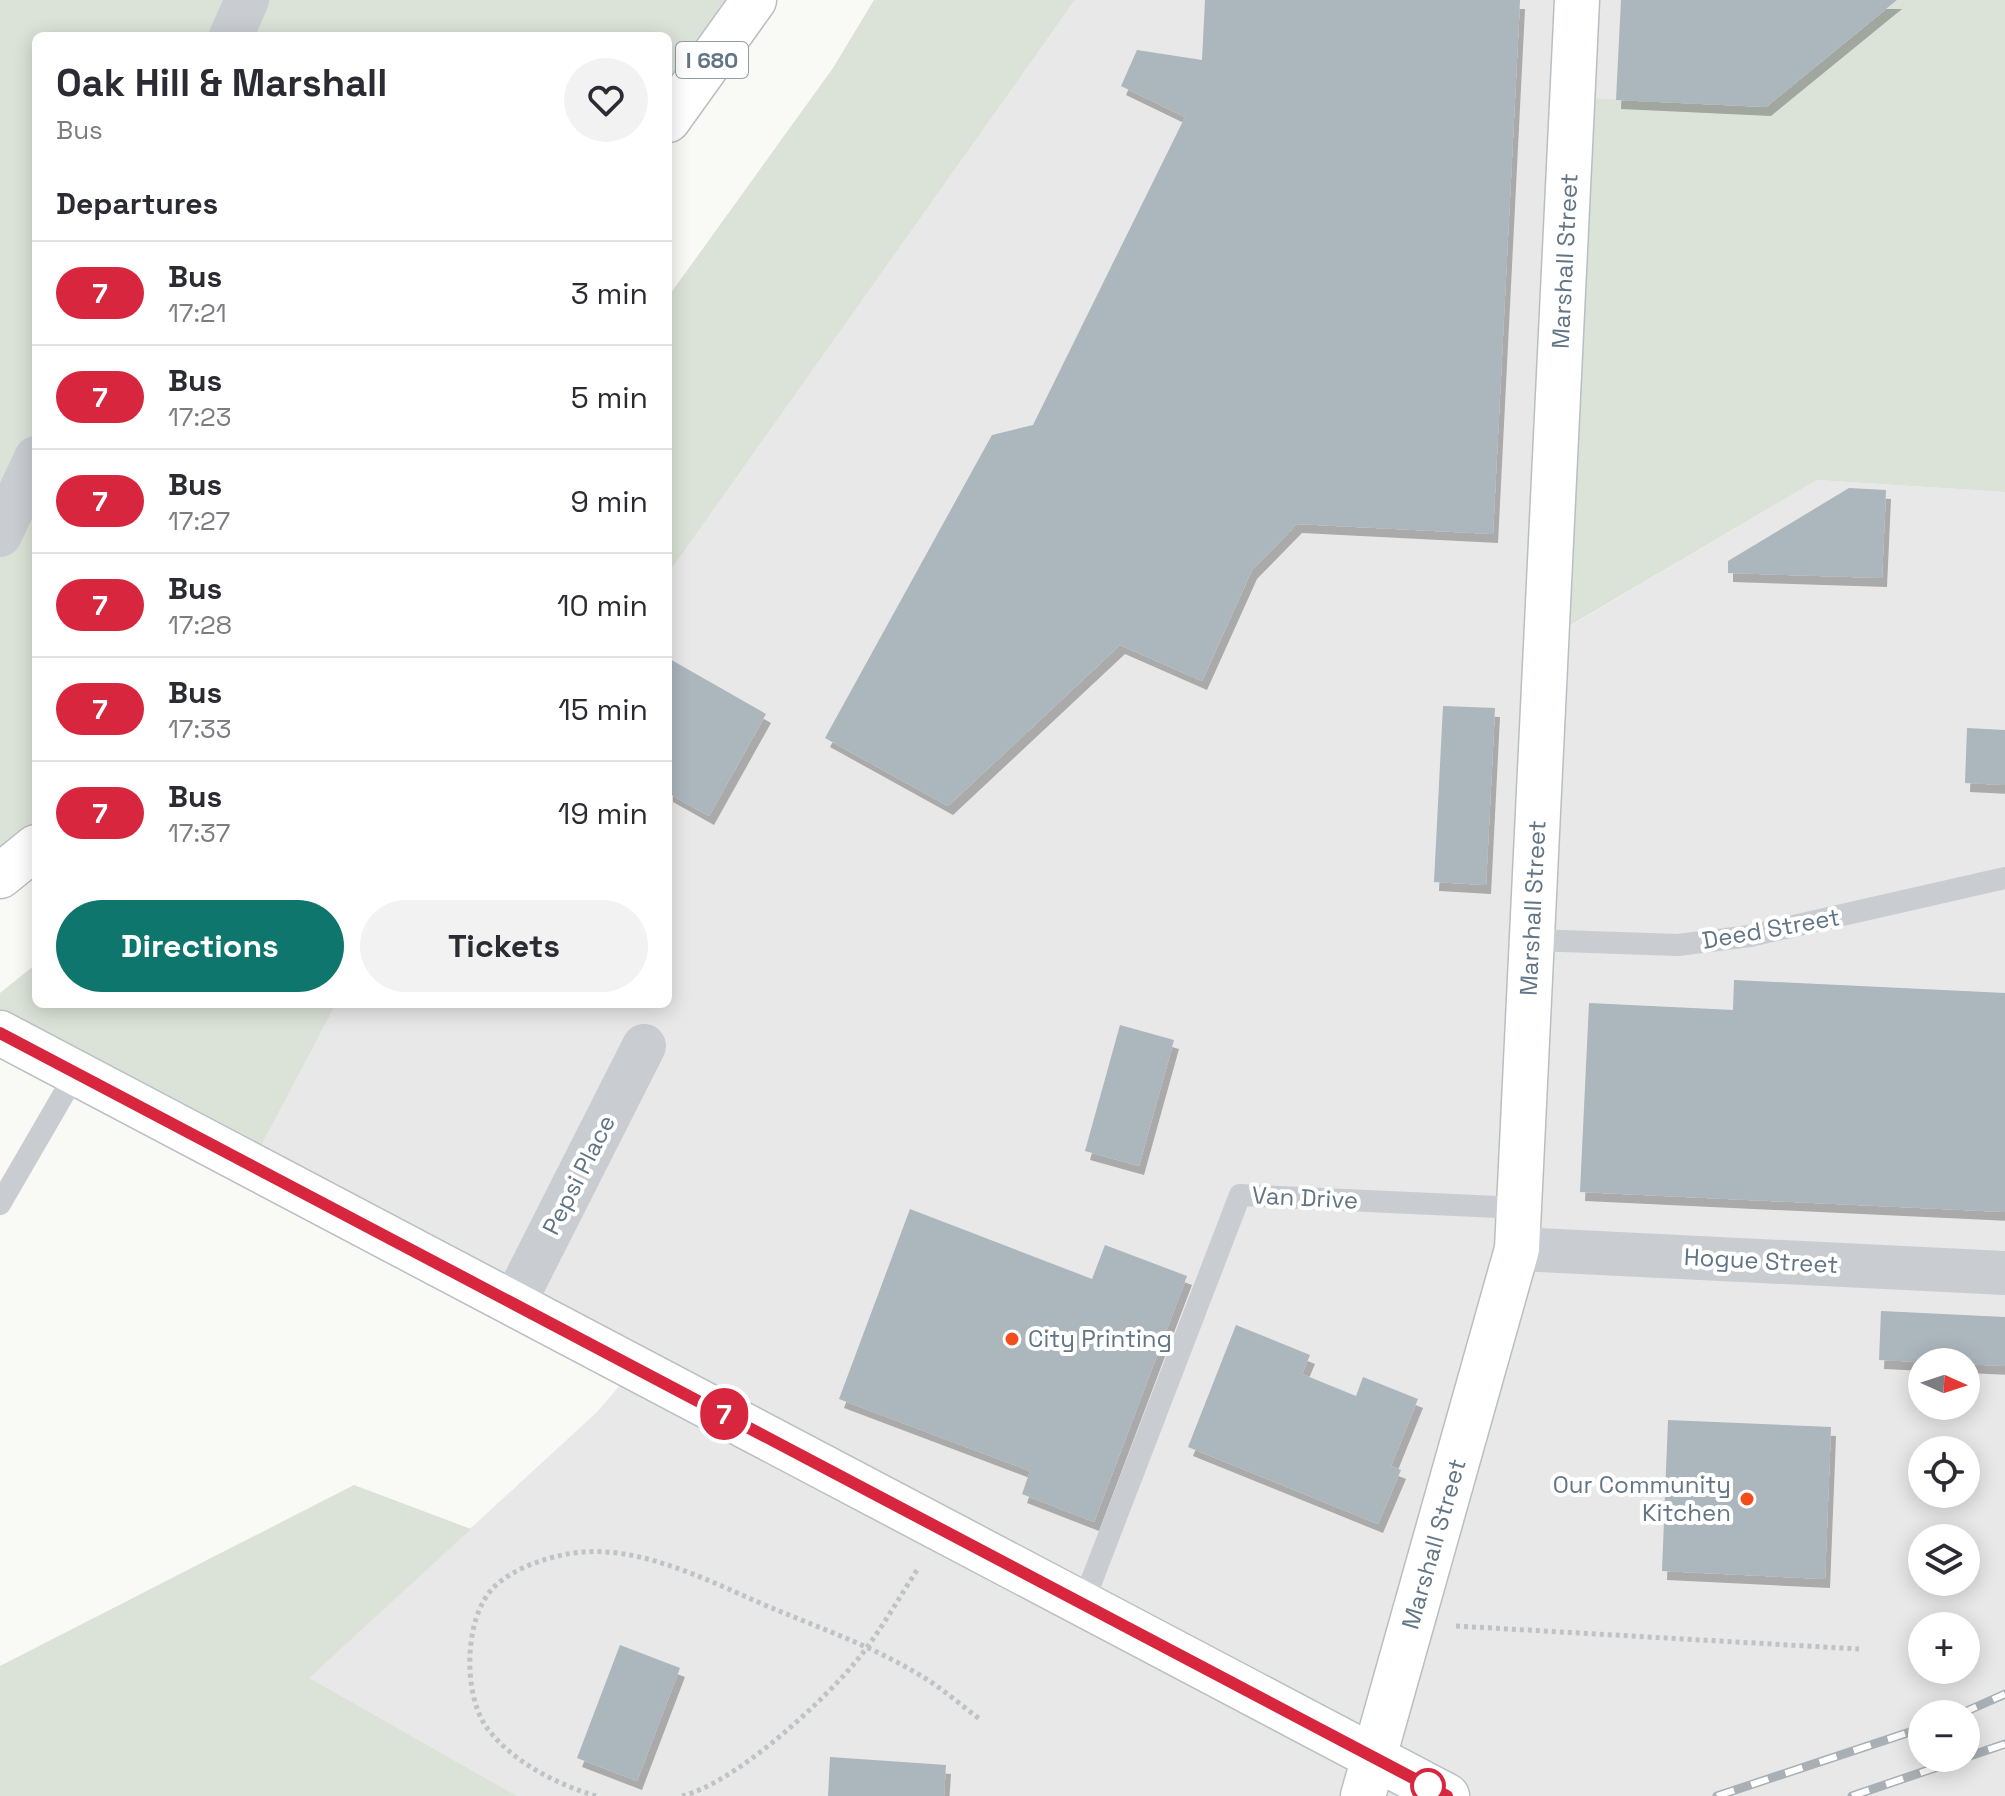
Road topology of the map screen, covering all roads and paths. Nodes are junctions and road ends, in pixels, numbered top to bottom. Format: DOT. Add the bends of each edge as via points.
graph roads {
  1 [pos="247,0"];
  2 [pos="754,0"];
  3 [pos="1577,0"];
  4 [pos="233,32"];
  5 [pos="672,114"];
  6 [pos="32,467"];
  7 [pos="0,535"];
  8 [pos="32,850"];
  9 [pos="0,876"];
  10 [pos="2005,878"];
  11 [pos="1532,940"];
  12 [pos="0,1033"];
  13 [pos="644,1046"];
  14 [pos="76,1073"];
  15 [pos="0,1204"];
  16 [pos="1518,1228"];
  17 [pos="2005,1273"];
  18 [pos="514,1303"];
  19 [pos="944,1530"];
  20 [pos="1083,1603"];
  21 [pos="1411,1623"];
  22 [pos="866,1647"];
  23 [pos="1859,1649"];
  24 [pos="981,1720"];
  25 [pos="1368,1777"];
  26 [pos="596,1796"];
  27 [pos="682,1796"];
  28 [pos="1447,1796"];
  1 -- 4 [label="street"];
  2 -- 5 [label="main road, I 680"];
  3 -- 11 [label="main road, Marshall Street"];
  6 -- 7 [label="street"];
  8 -- 9 [label="main road"];
  10 -- 11 [label="lane, Deed Street" via="1750,936 1678,945"];
  11 -- 16 [label="main road, Marshall Street"];
  12 -- 14 [label="main road"];
  13 -- 18 [label="street, Pepsi Place"];
  14 -- 15 [label="lane"];
  14 -- 18 [label="main road"];
  16 -- 17 [label="street, Hogue Street"];
  16 -- 20 [label="lane, Van Drive" via="1240,1195"];
  16 -- 21 [label="main road, Marshall Street"];
  18 -- 19 [label="main road"];
  19 -- 20 [label="main road"];
  19 -- 22 [label="path"];
  20 -- 25 [label="main road"];
  21 -- 23 [label="path"];
  21 -- 25 [label="main road, Marshall Street"];
  22 -- 24 [label="path" via="923,1677"];
  22 -- 26 [label="path" via="648,1559 584,1552 533,1564 493,1588 474,1626 468,1673 485,1724 523,1762 571,1789"];
  22 -- 27 [label="path" via="781,1736 730,1772"];
  25 -- 28 [label="main road"];
}
